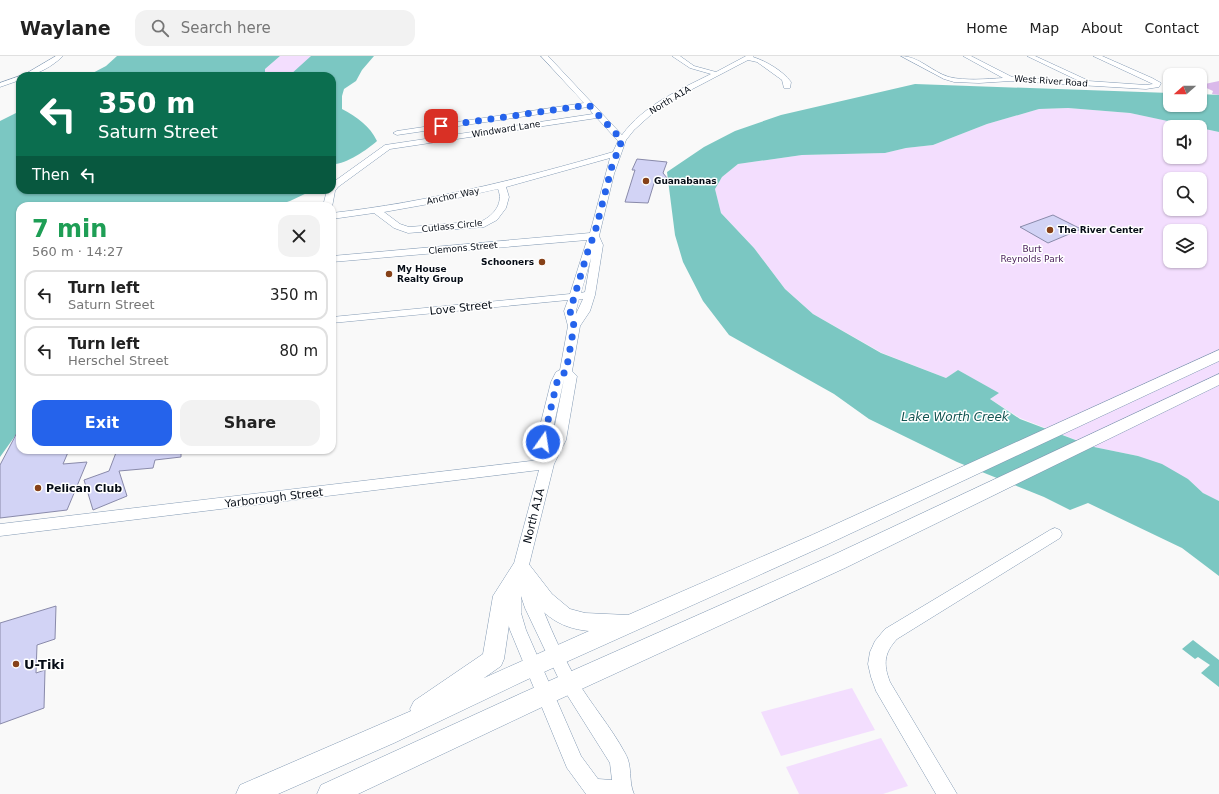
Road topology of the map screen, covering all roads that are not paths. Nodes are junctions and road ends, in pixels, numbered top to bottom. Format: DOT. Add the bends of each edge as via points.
graph roads {
  1 [pos="60,56"];
  2 [pos="544,56"];
  3 [pos="675,56"];
  4 [pos="904,56"];
  5 [pos="966,56"];
  6 [pos="1030,56"];
  7 [pos="1096,56"];
  8 [pos="749,57"];
  9 [pos="34,72"];
  10 [pos="717,74"];
  11 [pos="1011,78"];
  12 [pos="16,79"];
  13 [pos="1092,84"];
  14 [pos="0,85"];
  15 [pos="787,86"];
  16 [pos="589,105"];
  17 [pos="599,115"];
  18 [pos="397,133"];
  19 [pos="622,140"];
  20 [pos="616,154"];
  21 [pos="612,166"];
  22 [pos="572,167"];
  23 [pos="336,184"];
  24 [pos="501,186"];
  25 [pos="377,211"];
  26 [pos="336,216"];
  27 [pos="594,236"];
  28 [pos="351,252"];
  29 [pos="336,253"];
  30 [pos="336,260"];
  31 [pos="590,295"];
  32 [pos="574,297"];
  33 [pos="336,320"];
  34 [pos="574,326"];
  35 [pos="1219,355"];
  36 [pos="1219,379"];
  37 [pos="547,464"];
  38 [pos="0,530"];
  39 [pos="1055,534"];
  40 [pos="521,569"];
  41 [pos="632,623"];
  42 [pos="557,656"];
  43 [pos="534,666"];
  44 [pos="570,684"];
  45 [pos="546,694"];
  46 [pos="386,735"];
  47 [pos="622,792"];
  48 [pos="249,794"];
  49 [pos="330,794"];
  50 [pos="947,794"];
  1 -- 9 [label="street"];
  2 -- 16 [label="street"];
  3 -- 10 [label="street" via="692,67"];
  4 -- 11 [label="street, West River Road" via="946,78"];
  5 -- 11 [label="street"];
  6 -- 13 [label="street"];
  7 -- 13 [label="street, West River Road" via="1157,83 1146,87"];
  8 -- 10 [label="street, North A1A"];
  8 -- 15 [label="street" via="785,79"];
  10 -- 19 [label="street, North A1A" via="656,106 635,124"];
  11 -- 13 [label="street, West River Road"];
  12 -- 14 [label="street"];
  16 -- 17 [label="street"];
  16 -- 18 [label="street"];
  17 -- 19 [label="street"];
  17 -- 23 [label="street, Windward Lane" via="388,147"];
  19 -- 20 [label="street, North A1A"];
  20 -- 21 [label="street, North A1A"];
  20 -- 22 [label="street, Anchor Way"];
  21 -- 22 [label="street, Anchor Way"];
  21 -- 27 [label="street, North A1A"];
  22 -- 24 [label="street, Anchor Way"];
  24 -- 25 [label="street, Anchor Way"];
  24 -- 25 [label="street, Cutlass Circle" via="505,197 497,215 484,224 408,230 397,226"];
  25 -- 26 [label="street, Anchor Way"];
  27 -- 30 [label="street, Clemons Street"];
  27 -- 31 [label="street, North A1A" via="598,245"];
  27 -- 32 [label="street, North A1A"];
  28 -- 29 [label="street"];
  31 -- 32 [label="street, Love Street"];
  31 -- 34 [label="street, North A1A" via="584,311"];
  32 -- 33 [label="street, Love Street"];
  32 -- 34 [label="street, North A1A" via="570,311"];
  34 -- 37 [label="street, North A1A" via="566,372 571,376 566,408 559,440"];
  35 -- 41 [label="main road" via="959,477"];
  36 -- 44 [label="main road" via="838,562"];
  37 -- 38 [label="street, Yarborough Street"];
  37 -- 40 [label="street, North A1A"];
  39 -- 50 [label="street" via="892,634 879,650 876,661 877,673 882,685"];
  40 -- 41 [label="main road" via="544,600 562,615 590,622"];
  40 -- 42 [label="street" via="533,608"];
  40 -- 43 [label="street, North A1A" via="513,597 513,612"];
  40 -- 46 [label="main road" via="503,596 493,659"];
  41 -- 42 [label="main road"];
  42 -- 43 [label="main road"];
  42 -- 44 [label="street"];
  43 -- 45 [label="street, North A1A"];
  43 -- 46 [label="main road"];
  44 -- 45 [label="main road"];
  44 -- 47 [label="street" via="619,760"];
  45 -- 47 [label="street, North A1A" via="574,762 593,788"];
  45 -- 49 [label="main road"];
  46 -- 48 [label="main road"];
}
